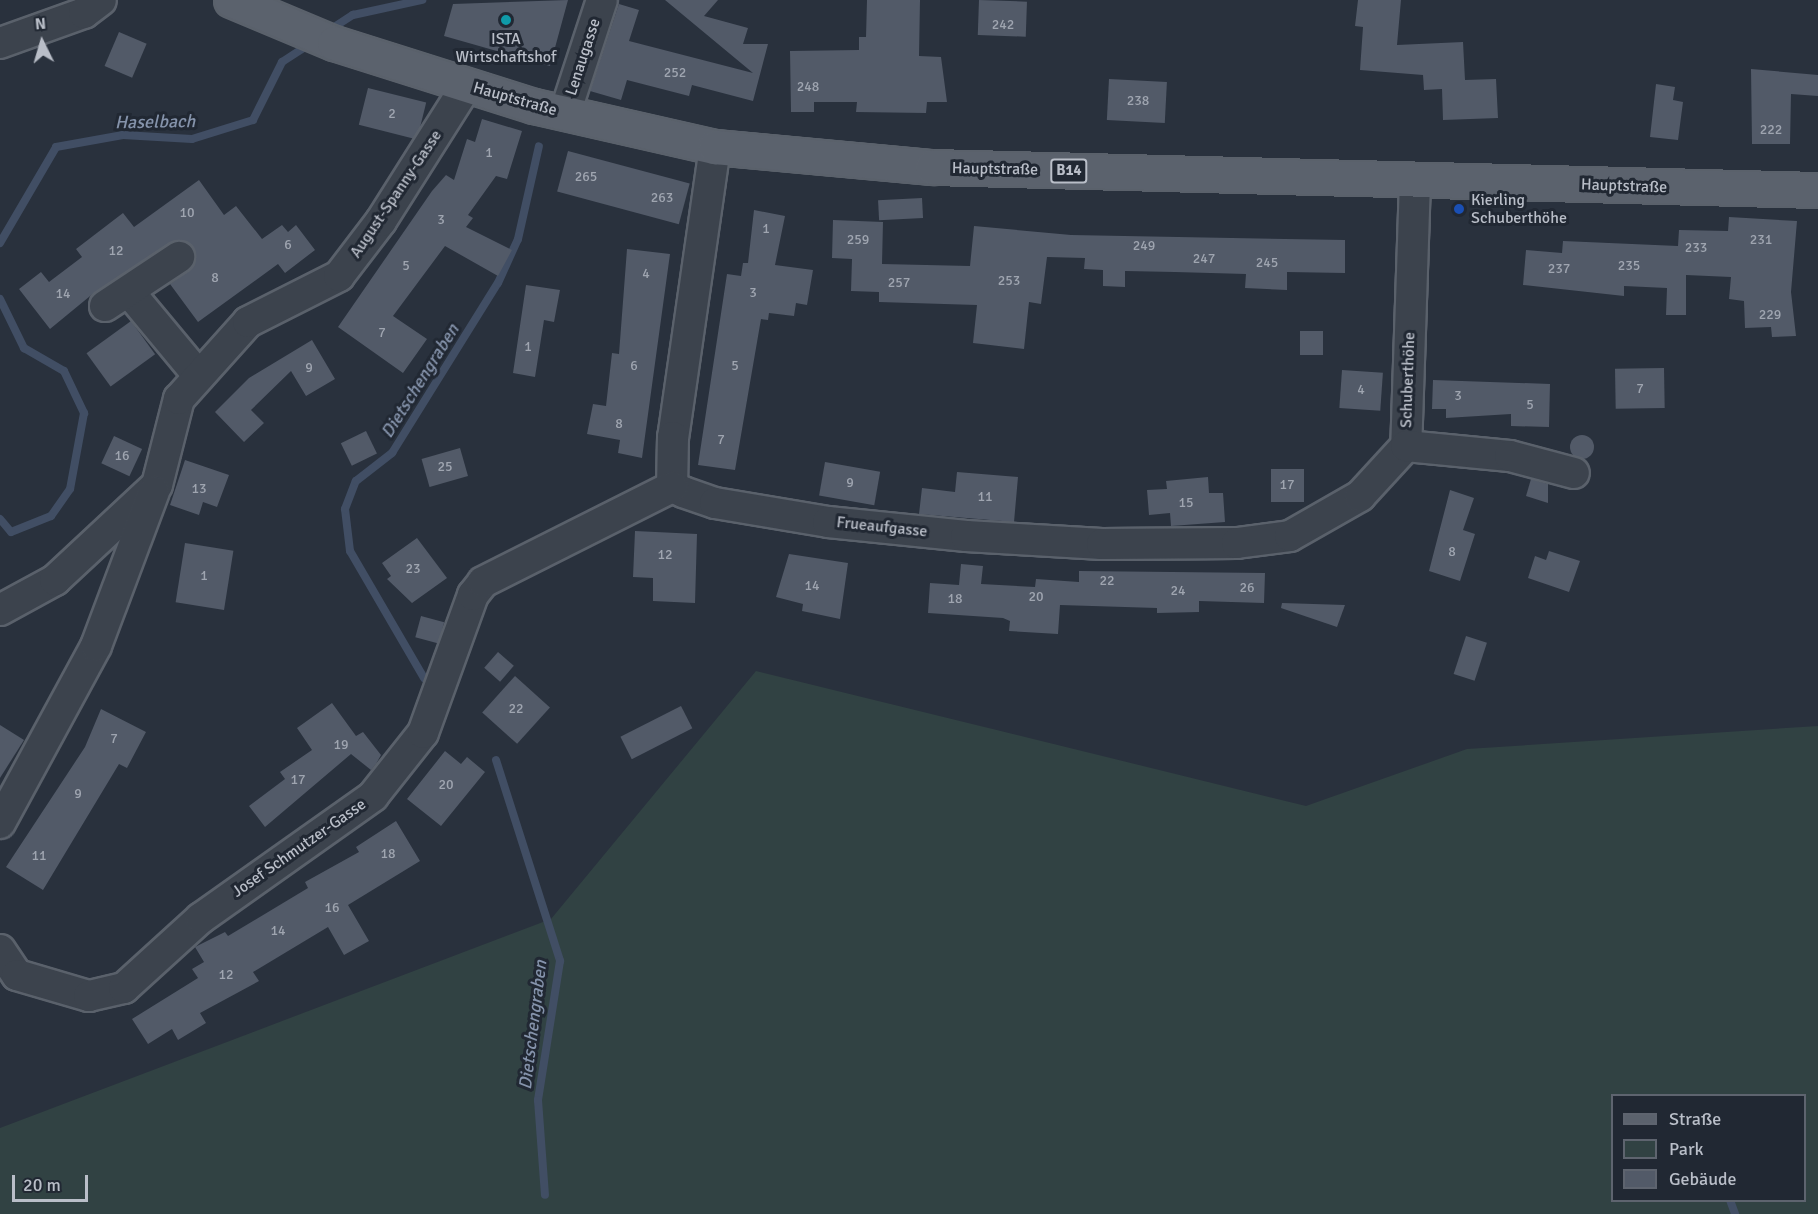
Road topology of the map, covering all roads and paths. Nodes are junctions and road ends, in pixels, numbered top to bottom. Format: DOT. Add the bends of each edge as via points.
graph roads {
  1 [pos="101,0"];
  2 [pos="231,0"];
  3 [pos="602,0"];
  4 [pos="0,43"];
  5 [pos="468,85"];
  6 [pos="565,113"];
  7 [pos="715,147"];
  8 [pos="1415,180"];
  9 [pos="1818,190"];
  10 [pos="179,257"];
  11 [pos="199,376"];
  12 [pos="1406,446"];
  13 [pos="1574,472"];
  14 [pos="157,485"];
  15 [pos="672,488"];
  16 [pos="0,610"];
  17 [pos="0,824"];
  18 [pos="0,950"];
  1 -- 4 [label="street" via="84,13"];
  2 -- 5 [label="main road, Hauptstraße / B14" via="334,44"];
  3 -- 6 [label="street, Lenaugasse"];
  5 -- 6 [label="main road, Hauptstraße / B14"];
  5 -- 11 [label="street, August-Spanny-Gasse" via="381,221 339,276 248,322"];
  6 -- 7 [label="main road, Hauptstraße / B14"];
  7 -- 8 [label="main road, Hauptstraße / B14" via="932,167"];
  7 -- 15 [label="street" via="672,438"];
  8 -- 9 [label="main road, Hauptstraße / B14"];
  8 -- 12 [label="street, Schuberthöhe"];
  10 -- 11 [label="street" via="117,300"];
  11 -- 14 [label="street, August-Spanny-Gasse" via="179,399"];
  12 -- 13 [label="street, Schuberthöhe" via="1510,456"];
  12 -- 15 [label="street, Frueaufgasse" via="1360,496 1290,536 1237,543 1102,544 966,536 738,507"];
  14 -- 16 [label="street" via="55,580"];
  14 -- 17 [label="street" via="96,646"];
  15 -- 18 [label="street, Josef Schmutzer-Gasse" via="483,582 473,595 423,733 373,796 201,918 124,988 89,996 16,975"];
}
